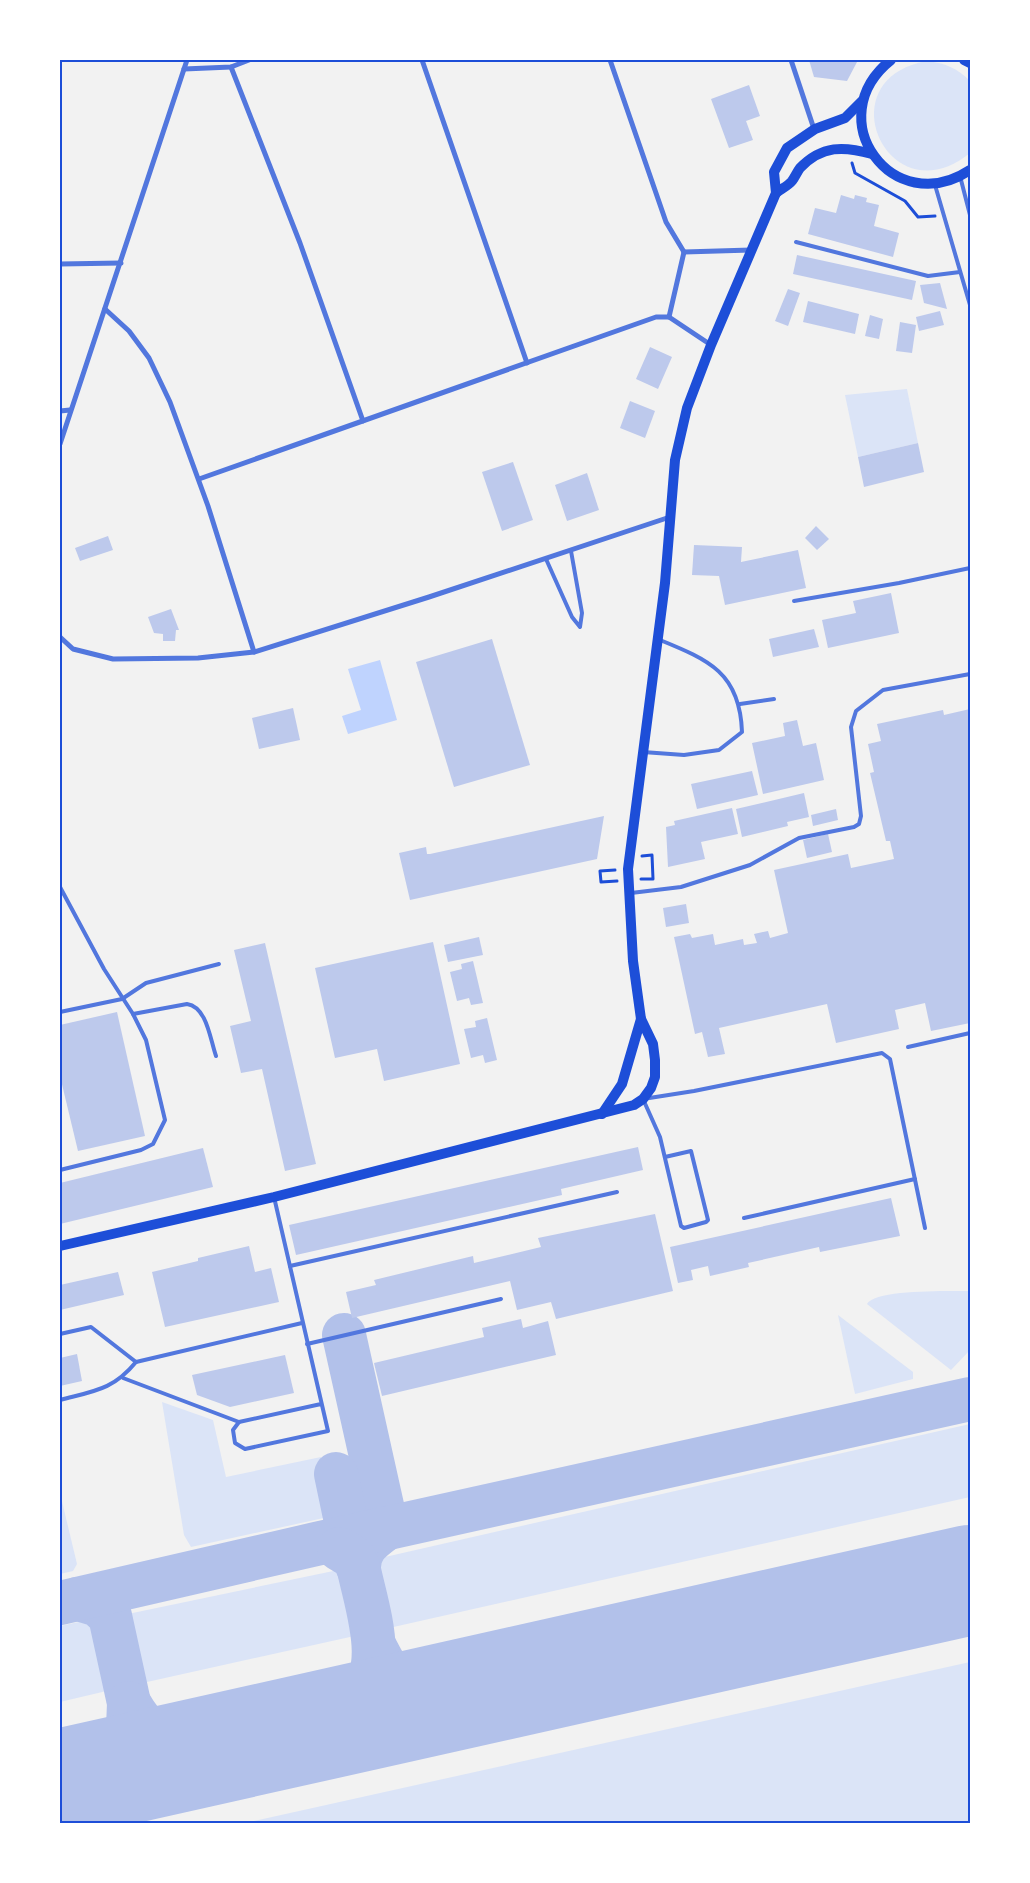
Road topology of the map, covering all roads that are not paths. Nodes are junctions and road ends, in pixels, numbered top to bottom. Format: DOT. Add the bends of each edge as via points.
graph roads {
  1 [pos="187,60"];
  2 [pos="249,60"];
  3 [pos="422,60"];
  4 [pos="610,60"];
  5 [pos="790,60"];
  6 [pos="891,60"];
  7 [pos="964,60"];
  8 [pos="970,64"];
  9 [pos="231,67"];
  10 [pos="184,69"];
  11 [pos="862,101"];
  12 [pos="814,130"];
  13 [pos="872,154"];
  14 [pos="970,170"];
  15 [pos="960,176"];
  16 [pos="935,184"];
  17 [pos="776,193"];
  18 [pos="970,215"];
  19 [pos="796,242"];
  20 [pos="751,250"];
  21 [pos="684,252"];
  22 [pos="121,263"];
  23 [pos="60,264"];
  24 [pos="960,272"];
  25 [pos="970,305"];
  26 [pos="106,309"];
  27 [pos="668,317"];
  28 [pos="710,345"];
  29 [pos="527,363"];
  30 [pos="70,410"];
  31 [pos="60,411"];
  32 [pos="363,421"];
  33 [pos="60,444"];
  34 [pos="199,479"];
  35 [pos="670,516"];
  36 [pos="571,550"];
  37 [pos="546,559"];
  38 [pos="970,568"];
  39 [pos="794,601"];
  40 [pos="60,637"];
  41 [pos="658,639"];
  42 [pos="254,652"];
  43 [pos="970,674"];
  44 [pos="774,699"];
  45 [pos="740,704"];
  46 [pos="643,752"];
  47 [pos="60,887"];
  48 [pos="629,893"];
  49 [pos="219,964"];
  50 [pos="122,999"];
  51 [pos="60,1012"];
  52 [pos="133,1014"];
  53 [pos="641,1019"];
  54 [pos="970,1032"];
  55 [pos="908,1047"];
  56 [pos="216,1056"];
  57 [pos="644,1099"];
  58 [pos="602,1114"];
  59 [pos="665,1157"];
  60 [pos="60,1170"];
  61 [pos="915,1179"];
  62 [pos="617,1192"];
  63 [pos="274,1197"];
  64 [pos="744,1218"];
  65 [pos="925,1228"];
  66 [pos="60,1246"];
  67 [pos="290,1266"];
  68 [pos="501,1299"];
  69 [pos="302,1323"];
  70 [pos="60,1334"];
  71 [pos="307,1344"];
  72 [pos="136,1362"];
  73 [pos="123,1378"];
  74 [pos="60,1400"];
  75 [pos="321,1404"];
  76 [pos="239,1422"];
  1 -- 10 [label="street"];
  2 -- 9 [label="street"];
  3 -- 29 [label="street"];
  4 -- 21 [label="street" via="666,222"];
  5 -- 12 [label="street"];
  6 -- 11 [label="main road" via="868,84"];
  7 -- 8 [label="main road"];
  9 -- 10 [label="street"];
  9 -- 32 [label="street" via="300,243"];
  10 -- 22 [label="street"];
  11 -- 12 [label="main road" via="845,118"];
  11 -- 13 [label="main road" via="860,119"];
  12 -- 17 [label="main road" via="798,138 783,154 774,172"];
  13 -- 16 [label="main road" via="884,168 900,178"];
  13 -- 17 [label="main road" via="849,147 829,151 808,160 791,183"];
  14 -- 15 [label="main road"];
  15 -- 16 [label="main road"];
  15 -- 18 [label="lane"];
  16 -- 24 [label="lane"];
  17 -- 20 [label="main road"];
  19 -- 24 [label="lane" via="928,276"];
  20 -- 21 [label="street"];
  20 -- 28 [label="main road"];
  21 -- 27 [label="street"];
  22 -- 23 [label="street"];
  22 -- 26 [label="street"];
  24 -- 25 [label="lane"];
  26 -- 30 [label="street"];
  26 -- 34 [label="street" via="129,331 149,358 170,402"];
  27 -- 28 [label="street"];
  27 -- 29 [label="street" via="656,317"];
  28 -- 35 [label="main road" via="683,425 675,460"];
  29 -- 32 [label="street"];
  30 -- 31 [label="street"];
  30 -- 33 [label="street"];
  32 -- 34 [label="street"];
  34 -- 42 [label="street"];
  35 -- 36 [label="street"];
  35 -- 41 [label="main road"];
  36 -- 37 [label="street"];
  36 -- 37 [label="lane" via="582,613 580,626 572,617"];
  37 -- 42 [label="street"];
  38 -- 39 [label="lane"];
  40 -- 42 [label="street" via="73,650 113,659 198,658"];
  41 -- 45 [label="lane" via="710,662"];
  41 -- 46 [label="main road"];
  43 -- 48 [label="lane" via="883,690 856,712 851,727 861,820 854,827 799,838 750,865 681,887"];
  44 -- 45 [label="lane"];
  45 -- 46 [label="lane" via="742,732 720,750 684,755"];
  46 -- 48 [label="main road" via="629,856"];
  47 -- 50 [label="lane"];
  48 -- 53 [label="main road"];
  49 -- 50 [label="lane" via="146,983"];
  50 -- 51 [label="lane"];
  50 -- 52 [label="lane"];
  52 -- 56 [label="lane" via="195,1005 201,1011"];
  52 -- 60 [label="lane" via="146,1040 162,1101 165,1120 161,1132 153,1144 141,1150"];
  53 -- 57 [label="main road" via="655,1060 655,1077"];
  53 -- 58 [label="main road" via="622,1084"];
  54 -- 55 [label="lane"];
  57 -- 58 [label="main road"];
  57 -- 59 [label="lane"];
  57 -- 61 [label="lane" via="694,1092 882,1053 890,1059"];
  58 -- 63 [label="main road"];
  59 -- 59 [label="lane" via="681,1226 706,1222 691,1152"];
  61 -- 64 [label="lane"];
  61 -- 65 [label="lane"];
  62 -- 67 [label="lane"];
  63 -- 66 [label="main road"];
  63 -- 67 [label="lane"];
  67 -- 69 [label="lane"];
  68 -- 71 [label="lane"];
  69 -- 71 [label="lane"];
  69 -- 72 [label="lane"];
  70 -- 72 [label="lane" via="91,1327"];
  71 -- 75 [label="lane"];
  72 -- 73 [label="lane"];
  73 -- 74 [label="lane" via="99,1390"];
  73 -- 76 [label="lane"];
  75 -- 76 [label="lane"];
  75 -- 76 [label="lane" via="328,1431 245,1449 235,1443 233,1430"];
}
